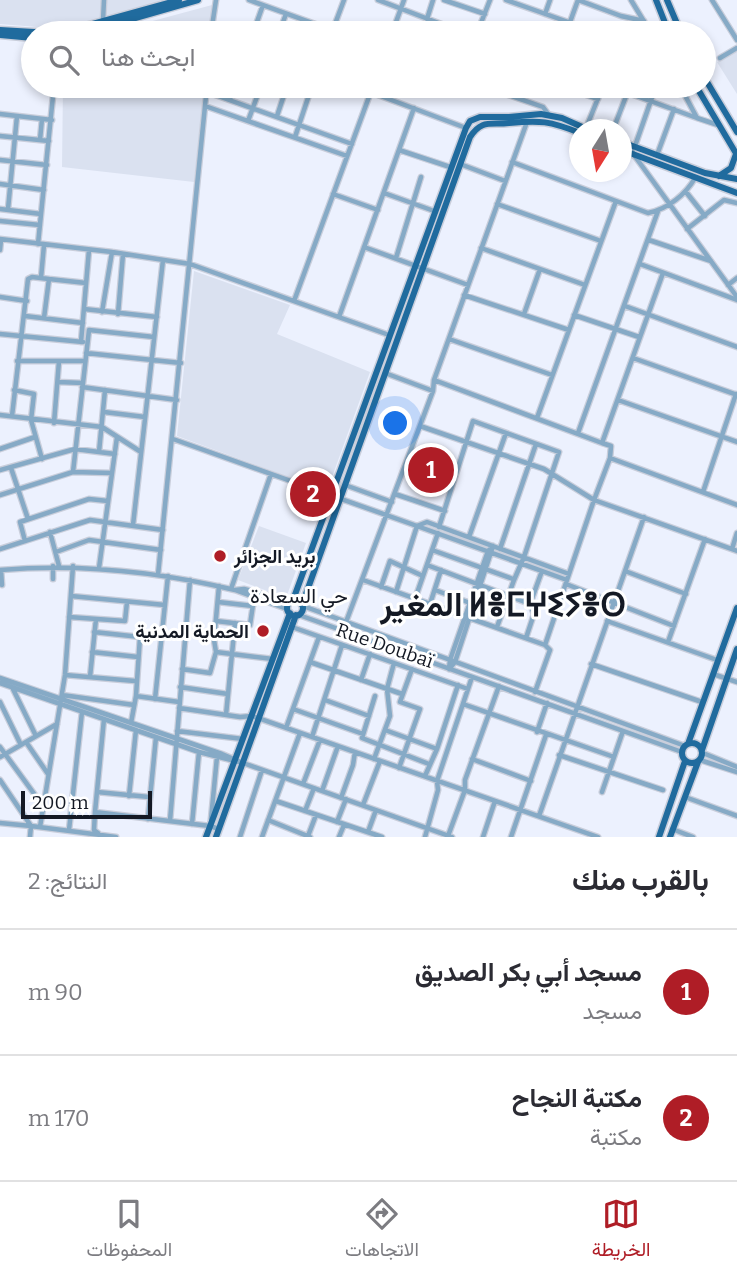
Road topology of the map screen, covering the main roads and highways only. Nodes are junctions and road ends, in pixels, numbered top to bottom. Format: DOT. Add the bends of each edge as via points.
graph roads {
  1 [pos="179,0"];
  2 [pos="198,0"];
  3 [pos="656,0"];
  4 [pos="667,0"];
  5 [pos="106,21"];
  6 [pos="125,21"];
  7 [pos="665,21"];
  8 [pos="676,21"];
  9 [pos="0,30"];
  10 [pos="21,31"];
  11 [pos="0,36"];
  12 [pos="21,37"];
  13 [pos="703,98"];
  14 [pos="716,98"];
  15 [pos="569,123"];
  16 [pos="569,130"];
  17 [pos="737,132"];
  18 [pos="632,145"];
  19 [pos="632,154"];
  20 [pos="737,155"];
  21 [pos="718,177"];
  22 [pos="737,179"];
  23 [pos="737,193"];
  24 [pos="292,601"];
  25 [pos="303,605"];
  26 [pos="737,608"];
  27 [pos="293,613"];
  28 [pos="737,649"];
  29 [pos="256,718"];
  30 [pos="685,747"];
  31 [pos="701,756"];
  32 [pos="685,761"];
  33 [pos="206,837"];
  34 [pos="216,837"];
  35 [pos="659,837"];
  36 [pos="670,837"];
  1 -- 5 [label="main road"];
  2 -- 6 [label="main road"];
  3 -- 7 [label="main road"];
  4 -- 8 [label="main road"];
  9 -- 10 [label="main road"];
  11 -- 12 [label="main road"];
  13 -- 20 [label="main road"];
  14 -- 17 [label="main road"];
  15 -- 24 [label="main road" via="541,114 470,121"];
  16 -- 25 [label="main road" via="540,120 486,123 470,137"];
  18 -- 21 [label="main road"];
  19 -- 23 [label="main road"];
  20 -- 21 [label="main road" via="731,168"];
  21 -- 22 [label="main road"];
  24 -- 25 [label="main road"];
  24 -- 27 [label="main road"];
  25 -- 27 [label="main road"];
  26 -- 30 [label="main road"];
  27 -- 29 [label="main road" via="273,659"];
  27 -- 29 [label="main road" via="292,627"];
  28 -- 31 [label="main road"];
  29 -- 33 [label="main road" via="243,739"];
  29 -- 34 [label="main road"];
  30 -- 31 [label="main road" via="698,744"];
  30 -- 32 [label="main road"];
  31 -- 32 [label="main road" via="691,763"];
  31 -- 36 [label="main road"];
  32 -- 35 [label="main road"];
}
